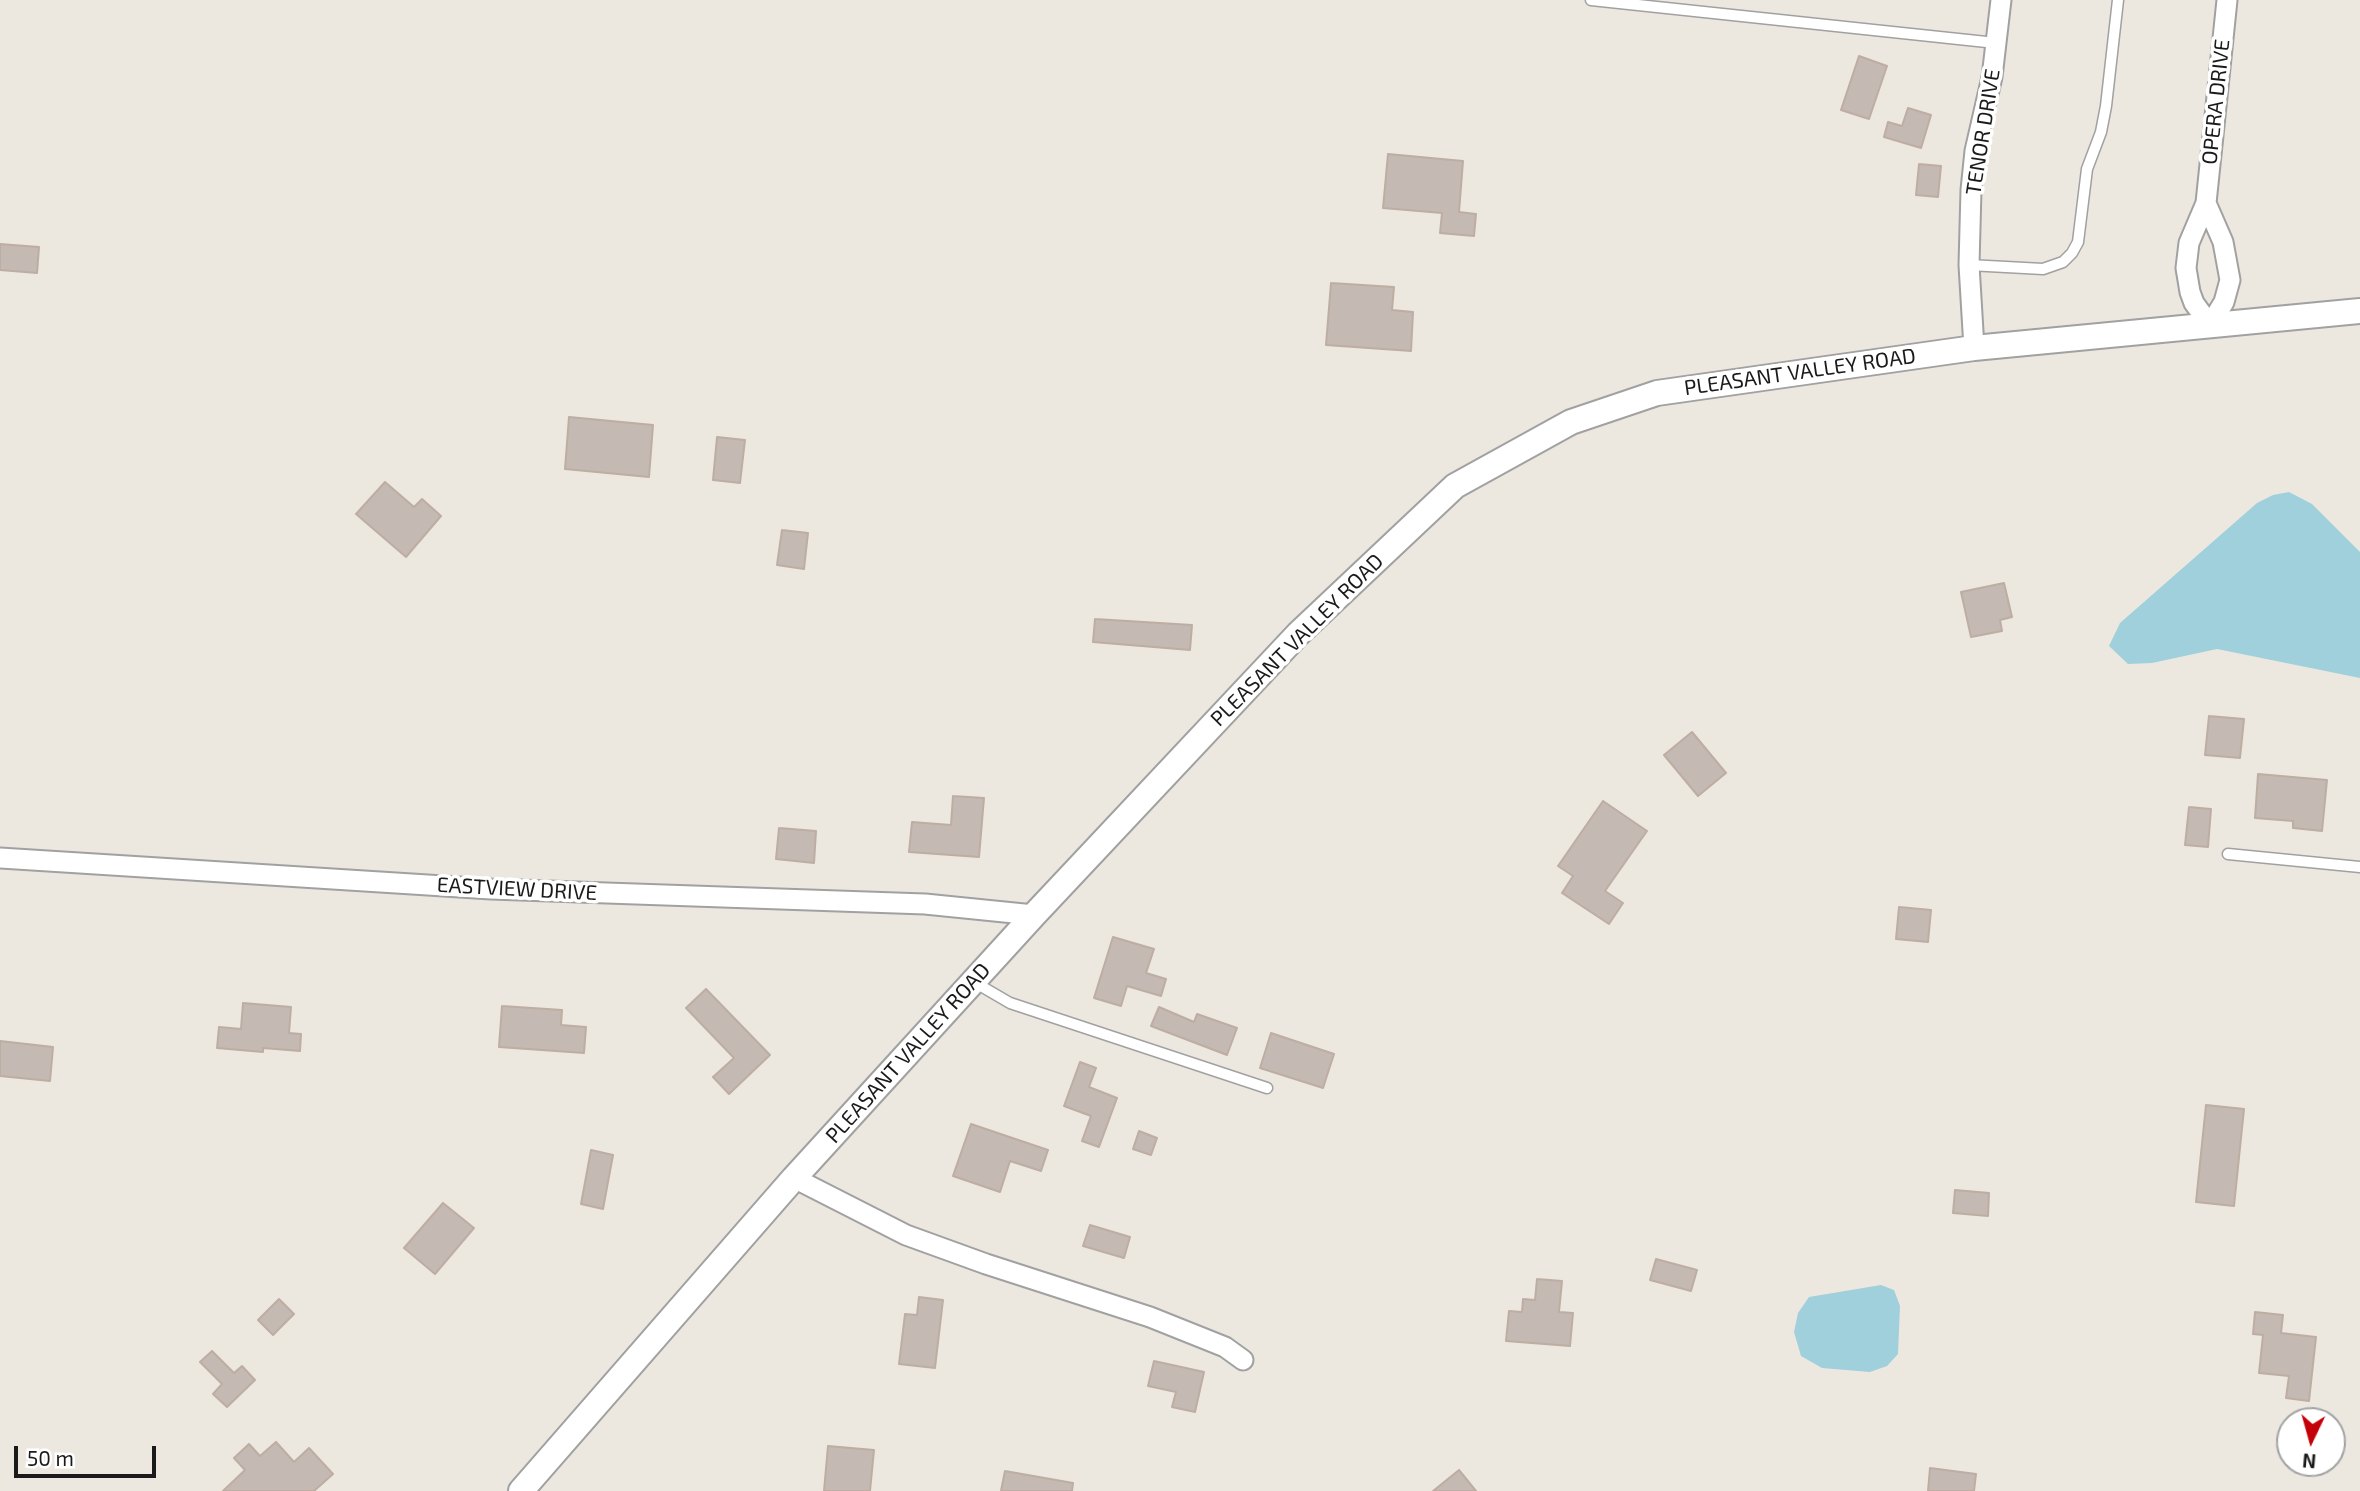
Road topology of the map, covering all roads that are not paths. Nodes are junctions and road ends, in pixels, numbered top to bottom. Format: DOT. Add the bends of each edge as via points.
graph roads {
  1 [pos="1591,0"];
  2 [pos="2001,0"];
  3 [pos="2118,0"];
  4 [pos="2227,0"];
  5 [pos="1996,43"];
  6 [pos="2206,203"];
  7 [pos="1969,265"];
  8 [pos="2360,311"];
  9 [pos="2210,325"];
  10 [pos="1974,348"];
  11 [pos="2228,854"];
  12 [pos="0,858"];
  13 [pos="2360,867"];
  14 [pos="1034,915"];
  15 [pos="973,981"];
  16 [pos="1267,1088"];
  17 [pos="794,1178"];
  18 [pos="1243,1360"];
  19 [pos="521,1491"];
  1 -- 5 [label="lane"];
  2 -- 5 [label="street, TENOR DRIVE"];
  3 -- 7 [label="lane" via="2104,120 2087,169 2078,242 2072,253 2063,262 2043,269"];
  4 -- 6 [label="street, OPERA DRIVE"];
  5 -- 7 [label="street, TENOR DRIVE" via="1975,151"];
  6 -- 9 [label="street, OPERA DRIVE" via="2223,242 2230,280"];
  6 -- 9 [label="street, OPERA DRIVE" via="2189,243 2186,268 2194,303"];
  7 -- 10 [label="street, TENOR DRIVE"];
  8 -- 9 [label="street, PLEASANT VALLEY ROAD"];
  9 -- 10 [label="street, PLEASANT VALLEY ROAD"];
  10 -- 14 [label="street, PLEASANT VALLEY ROAD" via="1657,393 1571,422 1455,486 1298,634"];
  11 -- 13 [label="lane"];
  12 -- 14 [label="street, EASTVIEW DRIVE" via="491,889 925,904"];
  14 -- 15 [label="street, PLEASANT VALLEY ROAD"];
  15 -- 16 [label="lane" via="1010,1003"];
  15 -- 17 [label="street, PLEASANT VALLEY ROAD"];
  17 -- 18 [label="street" via="905,1235 1150,1317 1225,1347"];
  17 -- 19 [label="street, PLEASANT VALLEY ROAD"];
}
